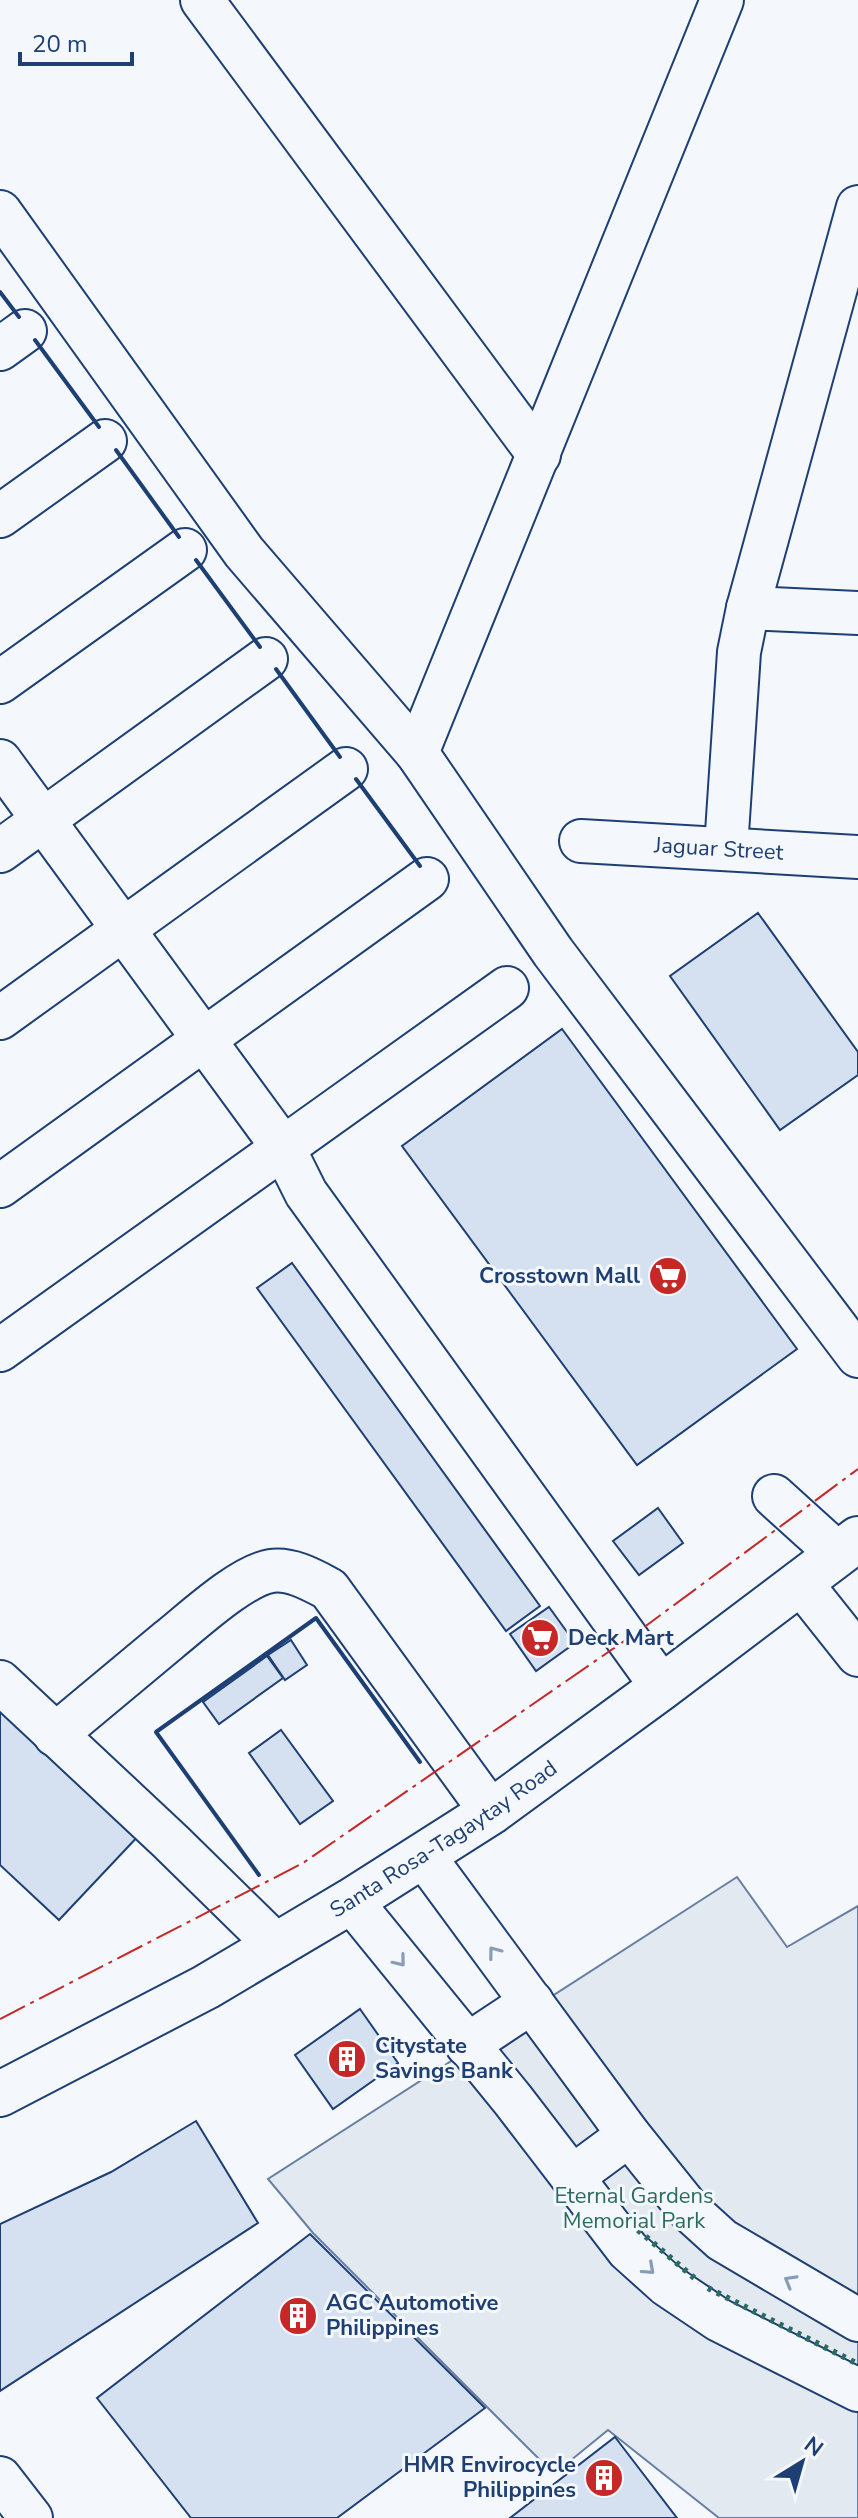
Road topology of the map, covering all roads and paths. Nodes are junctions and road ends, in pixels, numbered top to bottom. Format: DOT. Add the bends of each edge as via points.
graph roads {
  1 [pos="202,0"];
  2 [pos="722,0"];
  3 [pos="858,207"];
  4 [pos="0,212"];
  5 [pos="105,441"];
  6 [pos="539,455"];
  7 [pos="0,516"];
  8 [pos="185,550"];
  9 [pos="748,608"];
  10 [pos="858,613"];
  11 [pos="266,659"];
  12 [pos="0,682"];
  13 [pos="417,753"];
  14 [pos="0,761"];
  15 [pos="346,769"];
  16 [pos="43,820"];
  17 [pos="581,841"];
  18 [pos="726,848"];
  19 [pos="0,851"];
  20 [pos="858,857"];
  21 [pos="427,879"];
  22 [pos="122,929"];
  23 [pos="507,988"];
  24 [pos="0,1018"];
  25 [pos="203,1038"];
  26 [pos="284,1149"];
  27 [pos="0,1186"];
  28 [pos="0,1350"];
  29 [pos="858,1356"];
  30 [pos="774,1496"];
  31 [pos="848,1546"];
  32 [pos="800,1582"];
  33 [pos="858,1655"];
  34 [pos="0,1682"];
  35 [pos="662,1687"];
  36 [pos="55,1735"];
  37 [pos="491,1812"];
  38 [pos="423,1855"];
  39 [pos="351,1901"];
  40 [pos="277,1946"];
  41 [pos="532,2002"];
  42 [pos="467,2045"];
  43 [pos="0,2094"];
  44 [pos="629,2135"];
  45 [pos="572,2177"];
  46 [pos="858,2320"];
  47 [pos="858,2390"];
  48 [pos="0,2478"];
  49 [pos="31,2518"];
  1 -- 6 [label="street"];
  2 -- 6 [label="street"];
  3 -- 9 [label="street"];
  4 -- 13 [label="street" via="244,552"];
  5 -- 7 [label="street"];
  6 -- 13 [label="street"];
  8 -- 12 [label="street"];
  9 -- 10 [label="street"];
  9 -- 18 [label="street" via="739,652"];
  11 -- 16 [label="street"];
  13 -- 29 [label="street" via="553,952"];
  14 -- 16 [label="street"];
  15 -- 22 [label="street"];
  16 -- 19 [label="street"];
  16 -- 22 [label="street"];
  17 -- 18 [label="street, Jaguar Street"];
  18 -- 20 [label="street, Jaguar Street"];
  21 -- 25 [label="street"];
  22 -- 24 [label="street"];
  22 -- 25 [label="street"];
  23 -- 26 [label="street"];
  25 -- 26 [label="street"];
  25 -- 27 [label="street"];
  26 -- 28 [label="street"];
  26 -- 35 [label="street" via="306,1193"];
  30 -- 31 [label="street"];
  31 -- 32 [label="main road, Santa Rosa-Tagaytay Road"];
  32 -- 33 [label="street"];
  32 -- 35 [label="main road, Santa Rosa-Tagaytay Road"];
  34 -- 36 [label="street"];
  35 -- 37 [label="main road, Santa Rosa-Tagaytay Road"];
  36 -- 37 [label="street" via="220,1598 267,1571 281,1570 329,1589"];
  36 -- 40 [label="street"];
  37 -- 38 [label="main road, Santa Rosa-Tagaytay Road"];
  38 -- 39 [label="main road, Santa Rosa-Tagaytay Road"];
  41 -- 38 [label="street, one-way"];
  39 -- 40 [label="main road, Santa Rosa-Tagaytay Road"];
  39 -- 42 [label="street, one-way"];
  40 -- 43 [label="main road, Santa Rosa-Tagaytay Road"];
  41 -- 42 [label="street"];
  41 -- 44 [label="street"];
  42 -- 45 [label="street"];
  44 -- 45 [label="street"];
  46 -- 44 [label="street, one-way" via="722,2240 690,2211"];
  45 -- 47 [label="street, one-way" via="628,2250 667,2285 719,2320"];
  48 -- 49 [label="street"];
}
